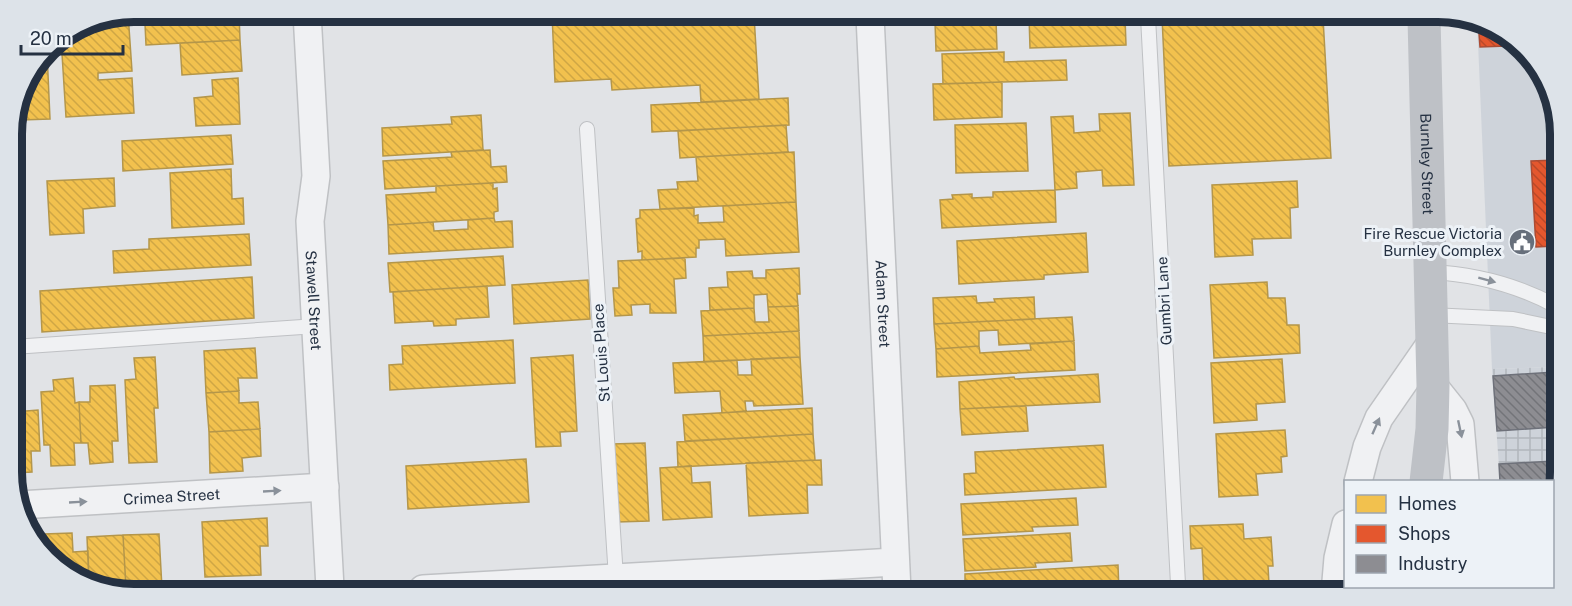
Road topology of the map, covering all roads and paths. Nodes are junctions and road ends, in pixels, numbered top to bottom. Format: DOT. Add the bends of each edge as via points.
graph roads {
  1 [pos="870,22"];
  2 [pos="1148,22"];
  3 [pos="1424,22"];
  4 [pos="308,23"];
  5 [pos="586,129"];
  6 [pos="1430,272"];
  7 [pos="1550,304"];
  8 [pos="317,326"];
  9 [pos="1550,327"];
  10 [pos="1431,329"];
  11 [pos="22,346"];
  12 [pos="1433,385"];
  13 [pos="1361,477"];
  14 [pos="1426,480"];
  15 [pos="1465,480"];
  16 [pos="324,487"];
  17 [pos="27,505"];
  18 [pos="1344,532"];
  19 [pos="895,562"];
  20 [pos="616,578"];
  21 [pos="896,583"];
  22 [pos="1336,583"];
  23 [pos="330,584"];
  24 [pos="516,584"];
  25 [pos="1178,584"];
  1 -- 19 [label="street, Adam Street"];
  2 -- 25 [label="lane, Gumbri Lane"];
  3 -- 6 [label="main road, Burnley Street"];
  4 -- 8 [label="street, Stawell Street" via="316,176 310,221"];
  5 -- 20 [label="lane, St Louis Place"];
  6 -- 7 [label="lane, one-way" via="1486,279"];
  6 -- 10 [label="main road, Burnley Street"];
  8 -- 11 [label="lane"];
  8 -- 16 [label="street, Stawell Street"];
  9 -- 10 [label="lane" via="1513,319"];
  10 -- 12 [label="main road, Burnley Street"];
  13 -- 10 [label="street, one-way" via="1367,447 1379,418"];
  12 -- 14 [label="main road, Burnley Street"];
  12 -- 15 [label="street, one-way" via="1460,424"];
  17 -- 16 [label="street, Crimea Street, one-way"];
  16 -- 23 [label="street, Stawell Street"];
  18 -- 22 [label="street"];
  19 -- 20 [label="street"];
  19 -- 21 [label="street, Adam Street"];
  20 -- 24 [label="street"];
}
